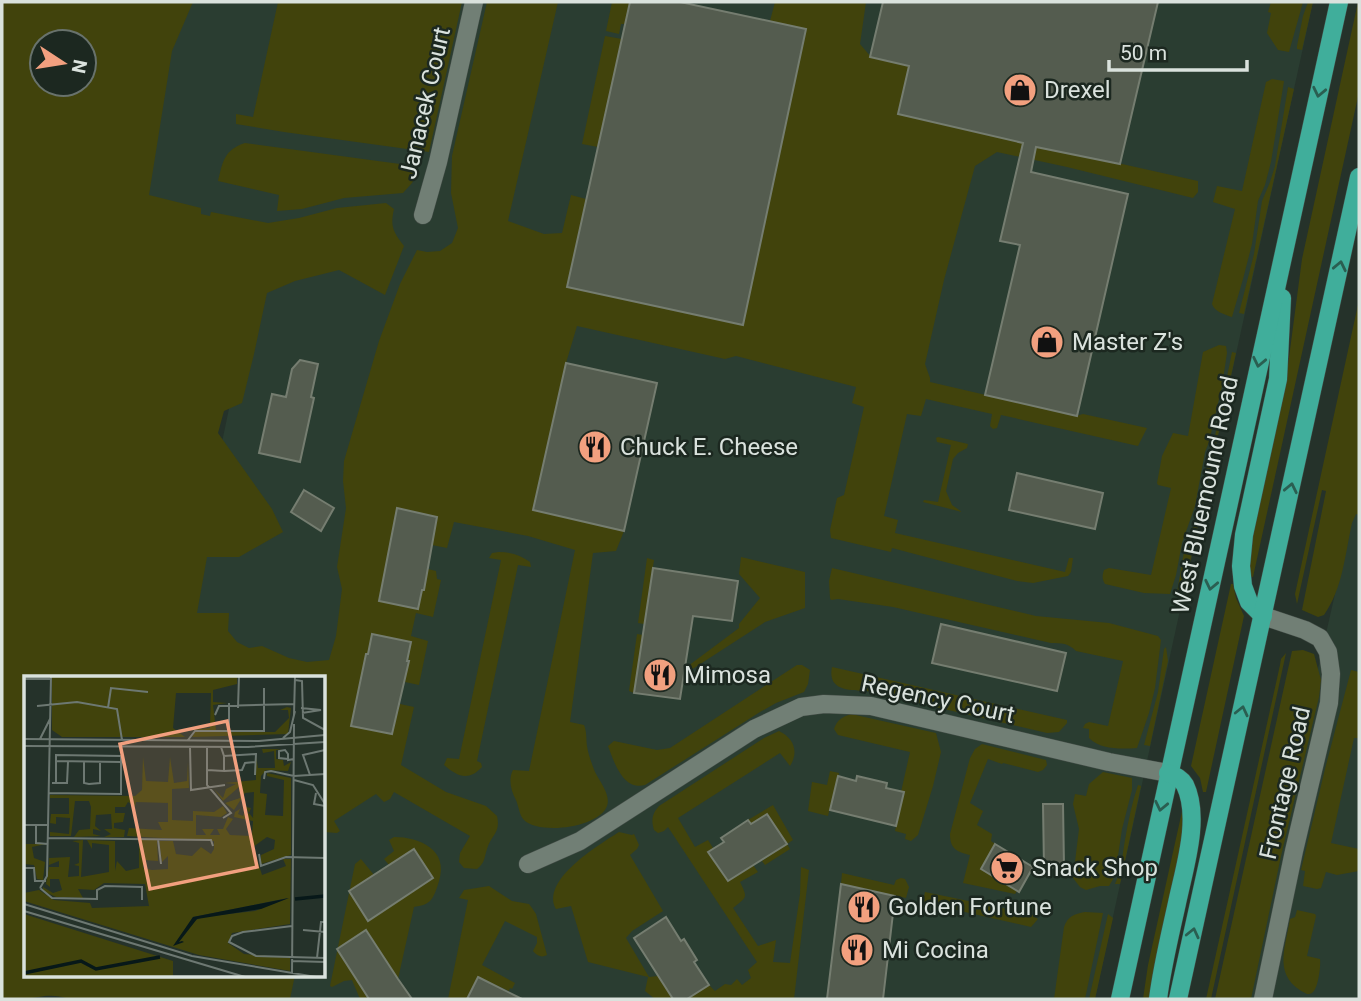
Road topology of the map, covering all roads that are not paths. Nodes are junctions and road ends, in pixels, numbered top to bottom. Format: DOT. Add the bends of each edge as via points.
graph roads {
  1 [pos="474,2"];
  2 [pos="1339,2"];
  3 [pos="1359,177"];
  4 [pos="423,215"];
  5 [pos="1284,256"];
  6 [pos="1263,616"];
  7 [pos="1168,773"];
  8 [pos="528,864"];
  9 [pos="1129,956"];
  10 [pos="1120,999"];
  11 [pos="1127,999"];
  12 [pos="1158,999"];
  13 [pos="1178,999"];
  14 [pos="1263,999"];
  1 -- 4 [label="street, Janacek Court"];
  2 -- 5 [label="main road, West Bluemound Road, one-way"];
  6 -- 3 [label="main road, one-way"];
  5 -- 6 [label="main road" via="1278,379 1241,566 1249,602"];
  5 -- 7 [label="main road, West Bluemound Road, one-way"];
  13 -- 6 [label="main road, one-way"];
  6 -- 14 [label="street, Frontage Road" via="1320,638 1328,652 1331,674 1329,703"];
  7 -- 8 [label="street, Regency Court" via="871,706 801,707 754,729 580,841"];
  7 -- 9 [label="main road, West Bluemound Road, one-way"];
  7 -- 12 [label="main road" via="1185,784 1192,812"];
  9 -- 10 [label="main road, West Bluemound Road"];
  9 -- 11 [label="main road"];
}
